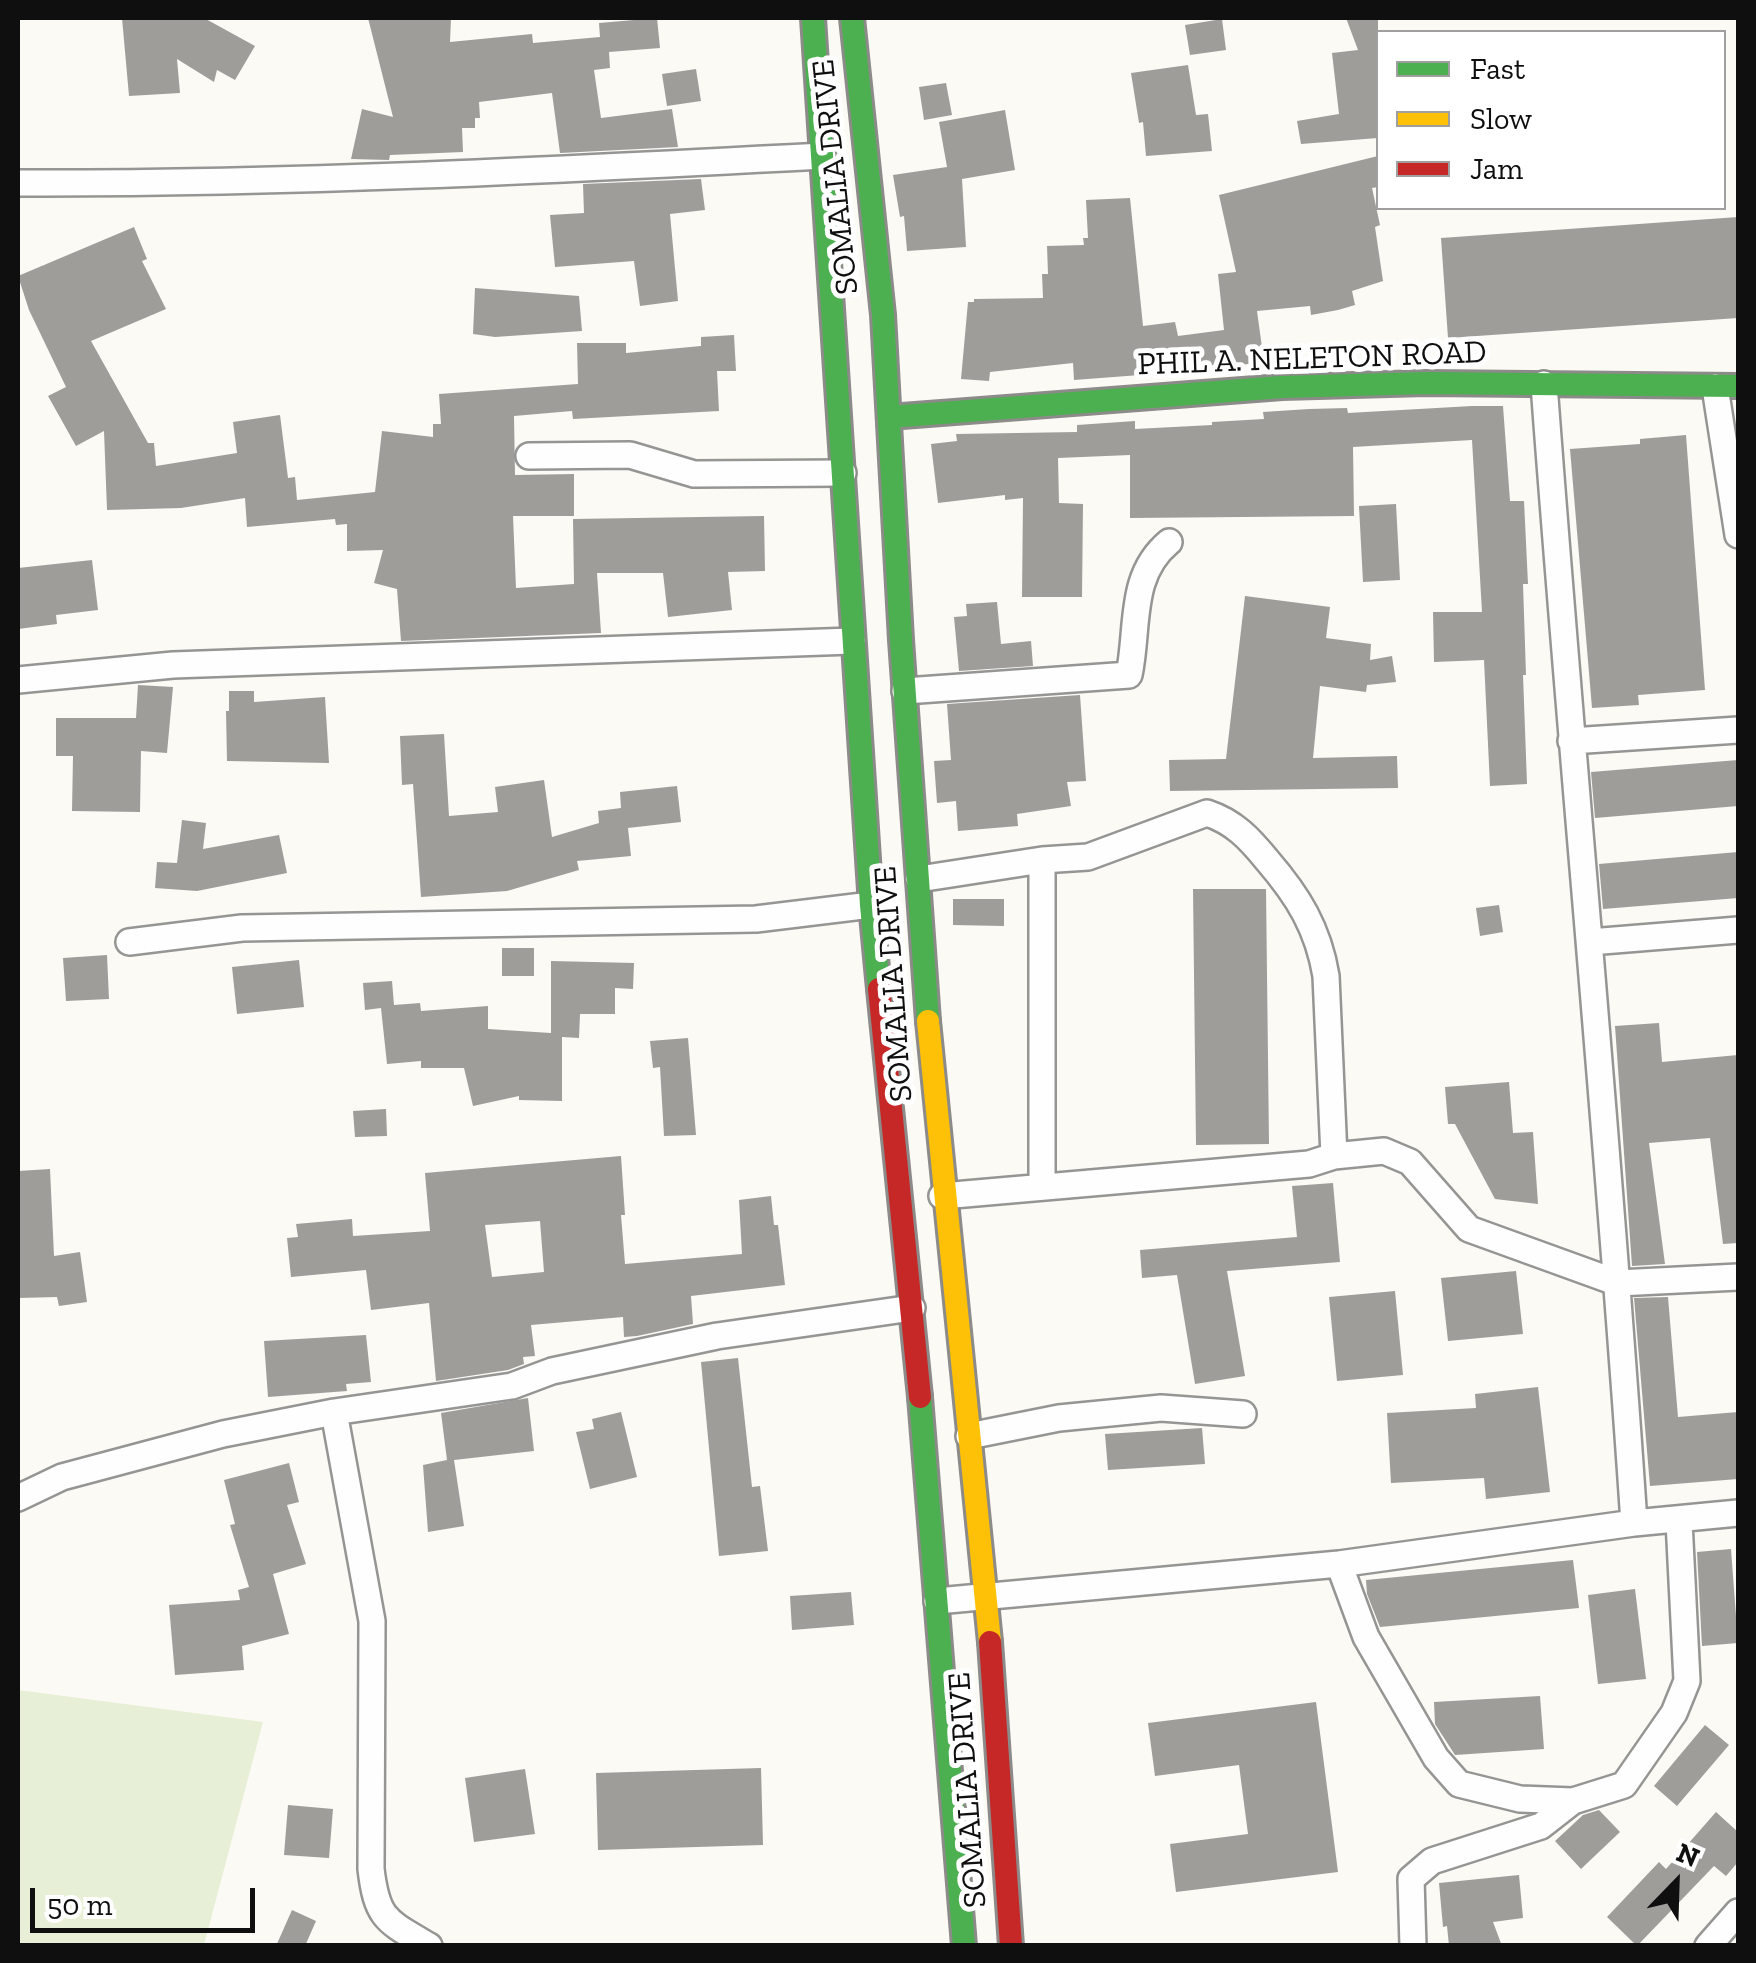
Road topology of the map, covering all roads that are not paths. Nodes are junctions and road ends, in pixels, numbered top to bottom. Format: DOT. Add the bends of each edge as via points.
graph roads {
  1 [pos="814,18"];
  2 [pos="852,18"];
  3 [pos="824,156"];
  4 [pos="18,183"];
  5 [pos="1544,384"];
  6 [pos="1727,387"];
  7 [pos="889,417"];
  8 [pos="529,456"];
  9 [pos="843,473"];
  10 [pos="1737,518"];
  11 [pos="1169,542"];
  12 [pos="852,641"];
  13 [pos="18,680"];
  14 [pos="905,692"];
  15 [pos="1738,730"];
  16 [pos="1570,741"];
  17 [pos="1042,860"];
  18 [pos="919,879"];
  19 [pos="871,904"];
  20 [pos="1738,930"];
  21 [pos="129,942"];
  22 [pos="1590,942"];
  23 [pos="1334,1156"];
  24 [pos="1042,1187"];
  25 [pos="942,1196"];
  26 [pos="1738,1277"];
  27 [pos="1618,1283"];
  28 [pos="912,1308"];
  29 [pos="334,1412"];
  30 [pos="1243,1414"];
  31 [pos="970,1436"];
  32 [pos="18,1498"];
  33 [pos="1738,1513"];
  34 [pos="1679,1521"];
  35 [pos="1634,1523"];
  36 [pos="1339,1564"];
  37 [pos="987,1595"];
  38 [pos="938,1601"];
  39 [pos="1573,1801"];
  40 [pos="1738,1912"];
  41 [pos="429,1946"];
  42 [pos="964,1946"];
  43 [pos="1010,1946"];
  44 [pos="1413,1946"];
  45 [pos="1708,1946"];
  1 -- 3 [label="main road, SOMALIA DRIVE"];
  2 -- 7 [label="main road, SOMALIA DRIVE"];
  3 -- 4 [label="street" via="352,179"];
  3 -- 9 [label="main road, SOMALIA DRIVE"];
  5 -- 6 [label="main road, PHIL A. NELETON ROAD"];
  5 -- 7 [label="main road, PHIL A. NELETON ROAD" via="1282,387"];
  5 -- 16 [label="street"];
  6 -- 10 [label="street"];
  7 -- 14 [label="main road, SOMALIA DRIVE"];
  8 -- 9 [label="street" via="630,455 694,474"];
  9 -- 12 [label="main road, SOMALIA DRIVE"];
  11 -- 14 [label="street" via="1154,554 1140,587 1129,675"];
  12 -- 13 [label="street" via="173,665"];
  12 -- 19 [label="main road, SOMALIA DRIVE"];
  14 -- 18 [label="main road, SOMALIA DRIVE"];
  15 -- 16 [label="street"];
  16 -- 22 [label="street"];
  17 -- 18 [label="street"];
  17 -- 23 [label="street" via="1088,857 1207,813 1244,833 1300,900 1321,948"];
  17 -- 24 [label="street"];
  18 -- 25 [label="main road, SOMALIA DRIVE"];
  19 -- 21 [label="street" via="756,919 242,928"];
  19 -- 28 [label="main road, SOMALIA DRIVE"];
  20 -- 22 [label="street"];
  22 -- 27 [label="street"];
  23 -- 24 [label="street" via="1309,1164"];
  23 -- 27 [label="street" via="1384,1151 1410,1162 1469,1229"];
  24 -- 25 [label="street"];
  25 -- 31 [label="main road, SOMALIA DRIVE"];
  26 -- 27 [label="street"];
  27 -- 35 [label="street"];
  28 -- 29 [label="street" via="717,1336 552,1371 512,1386"];
  28 -- 38 [label="main road, SOMALIA DRIVE"];
  29 -- 32 [label="street" via="62,1477"];
  29 -- 41 [label="street" via="372,1621 375,1901 389,1922"];
  30 -- 31 [label="street" via="1161,1408"];
  31 -- 37 [label="main road, SOMALIA DRIVE"];
  33 -- 34 [label="street"];
  34 -- 35 [label="street"];
  34 -- 39 [label="street" via="1688,1681 1624,1784"];
  35 -- 36 [label="street"];
  36 -- 37 [label="street"];
  36 -- 39 [label="street" via="1366,1637 1436,1758 1459,1784 1520,1800"];
  37 -- 38 [label="street"];
  37 -- 43 [label="main road, SOMALIA DRIVE"];
  38 -- 42 [label="main road, SOMALIA DRIVE"];
  39 -- 44 [label="street" via="1541,1826 1432,1861 1411,1879"];
  40 -- 45 [label="street"];
}
